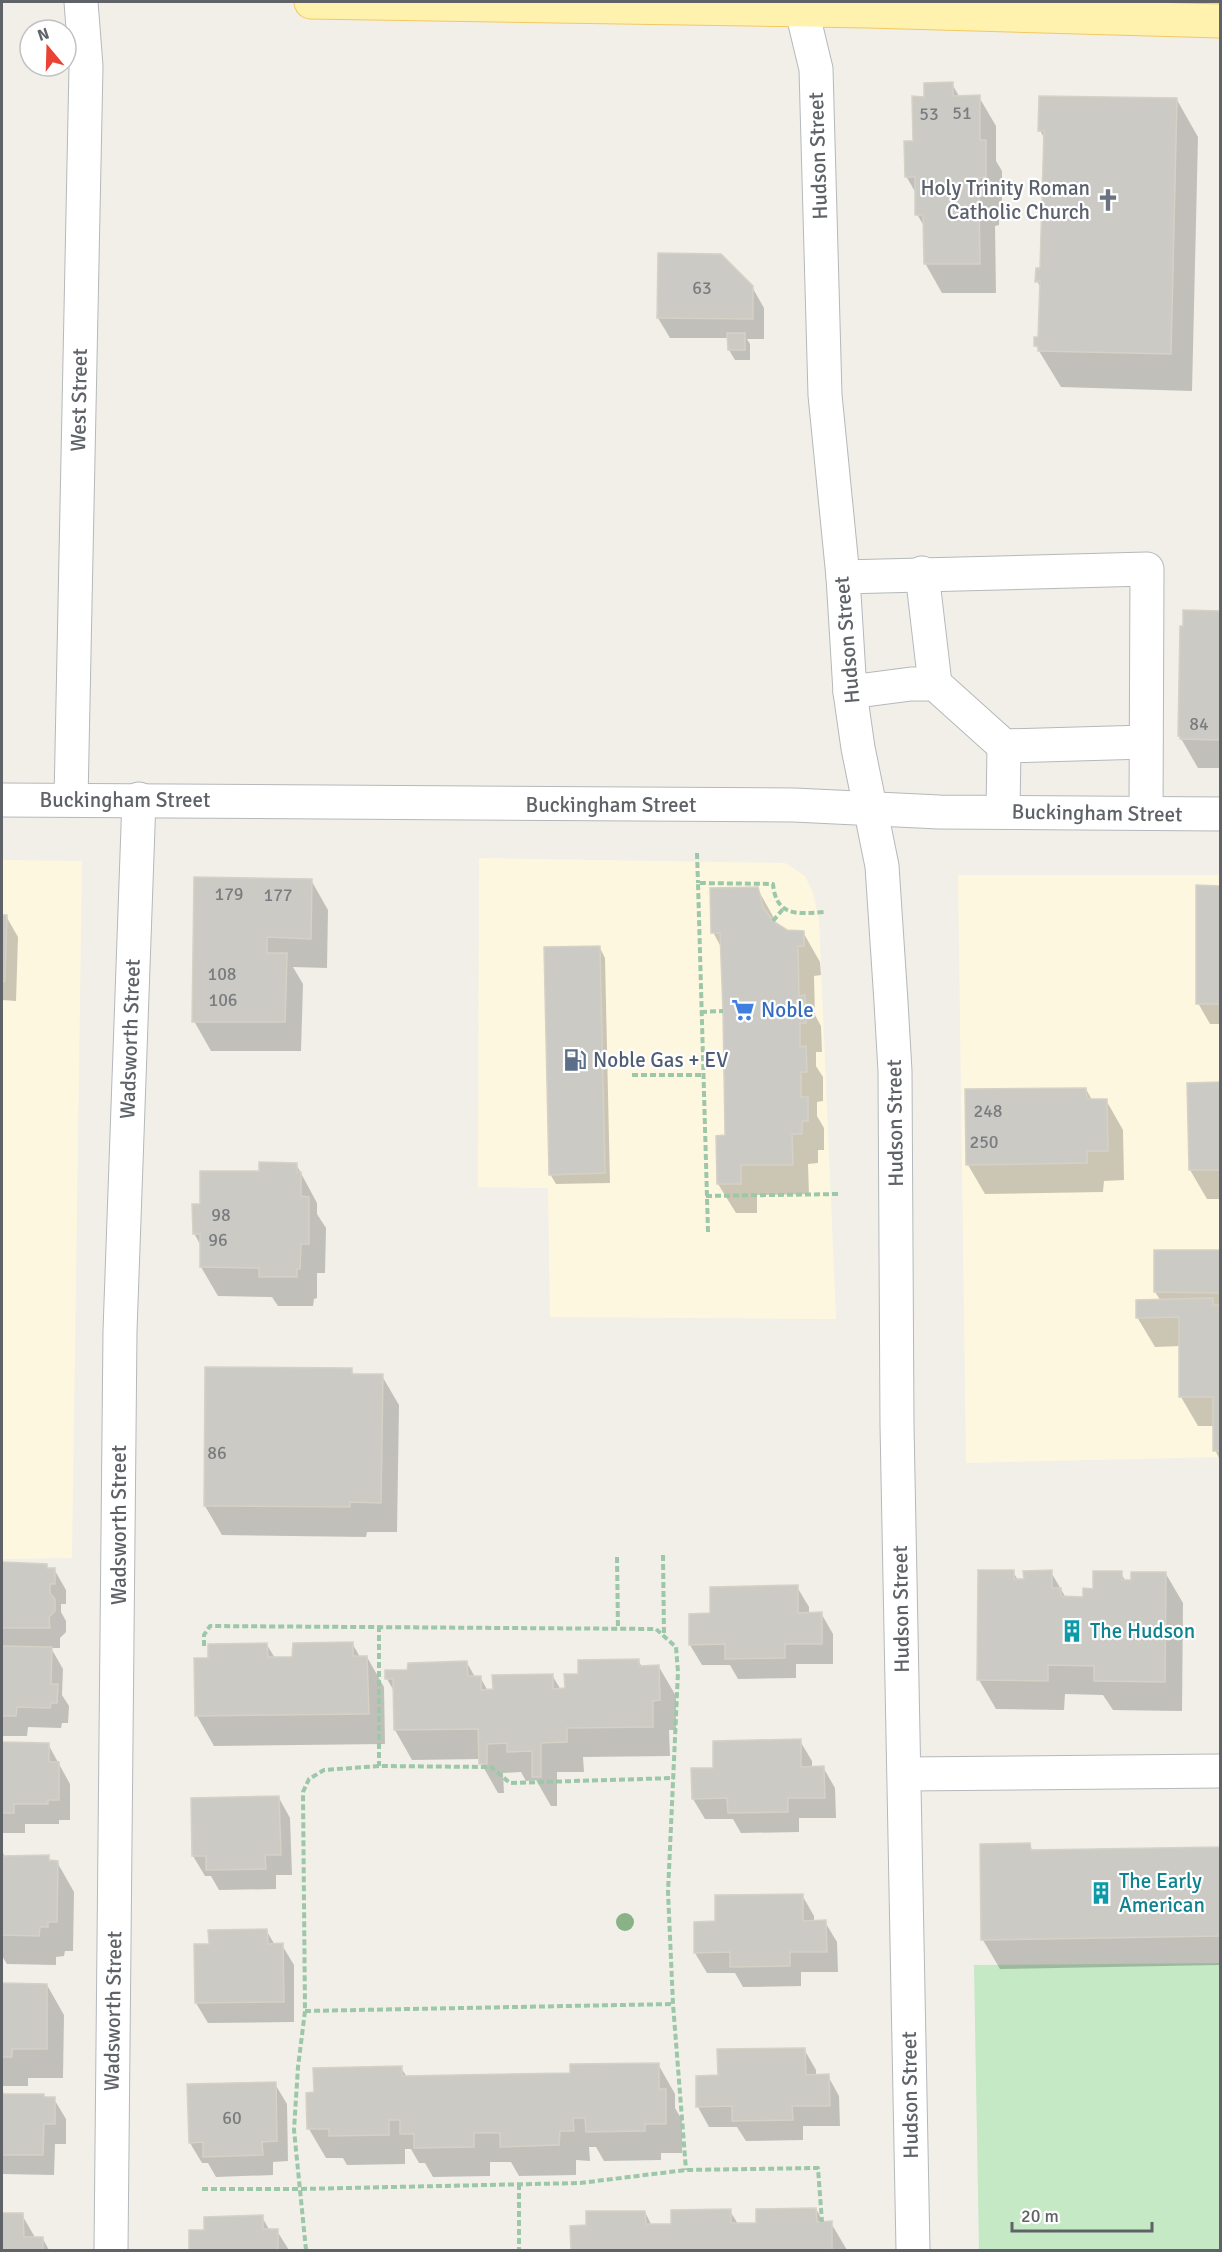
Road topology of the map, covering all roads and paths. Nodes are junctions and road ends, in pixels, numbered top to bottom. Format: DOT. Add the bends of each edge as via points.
graph roads {
  1 [pos="81,2"];
  2 [pos="311,2"];
  3 [pos="802,6"];
  4 [pos="1221,21"];
  5 [pos="922,573"];
  6 [pos="843,577"];
  7 [pos="935,684"];
  8 [pos="850,692"];
  9 [pos="1146,742"];
  10 [pos="1004,746"];
  11 [pos="2,800"];
  12 [pos="71,800"];
  13 [pos="139,800"];
  14 [pos="870,808"];
  15 [pos="1003,812"];
  16 [pos="1146,813"];
  17 [pos="1221,814"];
  18 [pos="697,853"];
  19 [pos="699,883"];
  20 [pos="783,909"];
  21 [pos="824,912"];
  22 [pos="773,921"];
  23 [pos="723,1011"];
  24 [pos="701,1012"];
  25 [pos="632,1075"];
  26 [pos="703,1075"];
  27 [pos="839,1194"];
  28 [pos="706,1196"];
  29 [pos="708,1232"];
  30 [pos="663,1555"];
  31 [pos="617,1557"];
  32 [pos="379,1626"];
  33 [pos="618,1629"];
  34 [pos="664,1636"];
  35 [pos="204,1646"];
  36 [pos="380,1766"];
  37 [pos="1221,1771"];
  38 [pos="905,1774"];
  39 [pos="674,1778"];
  40 [pos="673,2004"];
  41 [pos="305,2012"];
  42 [pos="686,2170"];
  43 [pos="519,2184"];
  44 [pos="202,2189"];
  45 [pos="300,2189"];
  46 [pos="822,2222"];
  47 [pos="111,2250"];
  48 [pos="306,2250"];
  49 [pos="519,2250"];
  50 [pos="913,2250"];
  1 -- 12 [label="street, West Street" via="86,66"];
  2 -- 3 [label="main road"];
  3 -- 4 [label="main road"];
  3 -- 6 [label="street, Hudson Street" via="816,69 825,395"];
  5 -- 6 [label="street"];
  5 -- 7 [label="street"];
  5 -- 9 [label="street" via="1147,569"];
  6 -- 8 [label="street, Hudson Street"];
  7 -- 8 [label="street"];
  7 -- 10 [label="street"];
  8 -- 14 [label="street, Hudson Street"];
  9 -- 10 [label="street"];
  9 -- 16 [label="street"];
  10 -- 15 [label="street"];
  11 -- 12 [label="street, Buckingham Street"];
  12 -- 13 [label="street, Buckingham Street"];
  13 -- 14 [label="street, Buckingham Street"];
  13 -- 47 [label="street, Wadsworth Street" via="120,1331"];
  14 -- 15 [label="street, Buckingham Street"];
  14 -- 38 [label="street, Hudson Street" via="882,866 894,1071"];
  15 -- 16 [label="street, Buckingham Street"];
  16 -- 17 [label="street, Buckingham Street"];
  18 -- 19 [label="path"];
  19 -- 20 [label="path" via="773,884 774,896"];
  19 -- 24 [label="path"];
  20 -- 21 [label="path" via="804,914"];
  20 -- 22 [label="path"];
  23 -- 24 [label="path"];
  24 -- 26 [label="path"];
  25 -- 26 [label="path"];
  26 -- 28 [label="path"];
  27 -- 28 [label="path"];
  28 -- 29 [label="path"];
  30 -- 34 [label="path"];
  31 -- 33 [label="path"];
  32 -- 33 [label="path"];
  32 -- 35 [label="path" via="210,1626 204,1635"];
  32 -- 36 [label="path"];
  33 -- 34 [label="path" via="656,1629"];
  34 -- 39 [label="path" via="676,1647 678,1672"];
  36 -- 39 [label="path" via="491,1767 510,1783"];
  36 -- 41 [label="path" via="324,1770 309,1779 303,1792"];
  37 -- 38 [label="street"];
  38 -- 50 [label="street, Hudson Street"];
  39 -- 40 [label="path" via="668,1892"];
  40 -- 41 [label="path"];
  40 -- 42 [label="path"];
  41 -- 45 [label="path" via="294,2130"];
  42 -- 43 [label="path" via="580,2183"];
  42 -- 46 [label="path" via="818,2168"];
  43 -- 45 [label="path"];
  43 -- 49 [label="path"];
  44 -- 45 [label="path"];
  45 -- 48 [label="path"];
}
